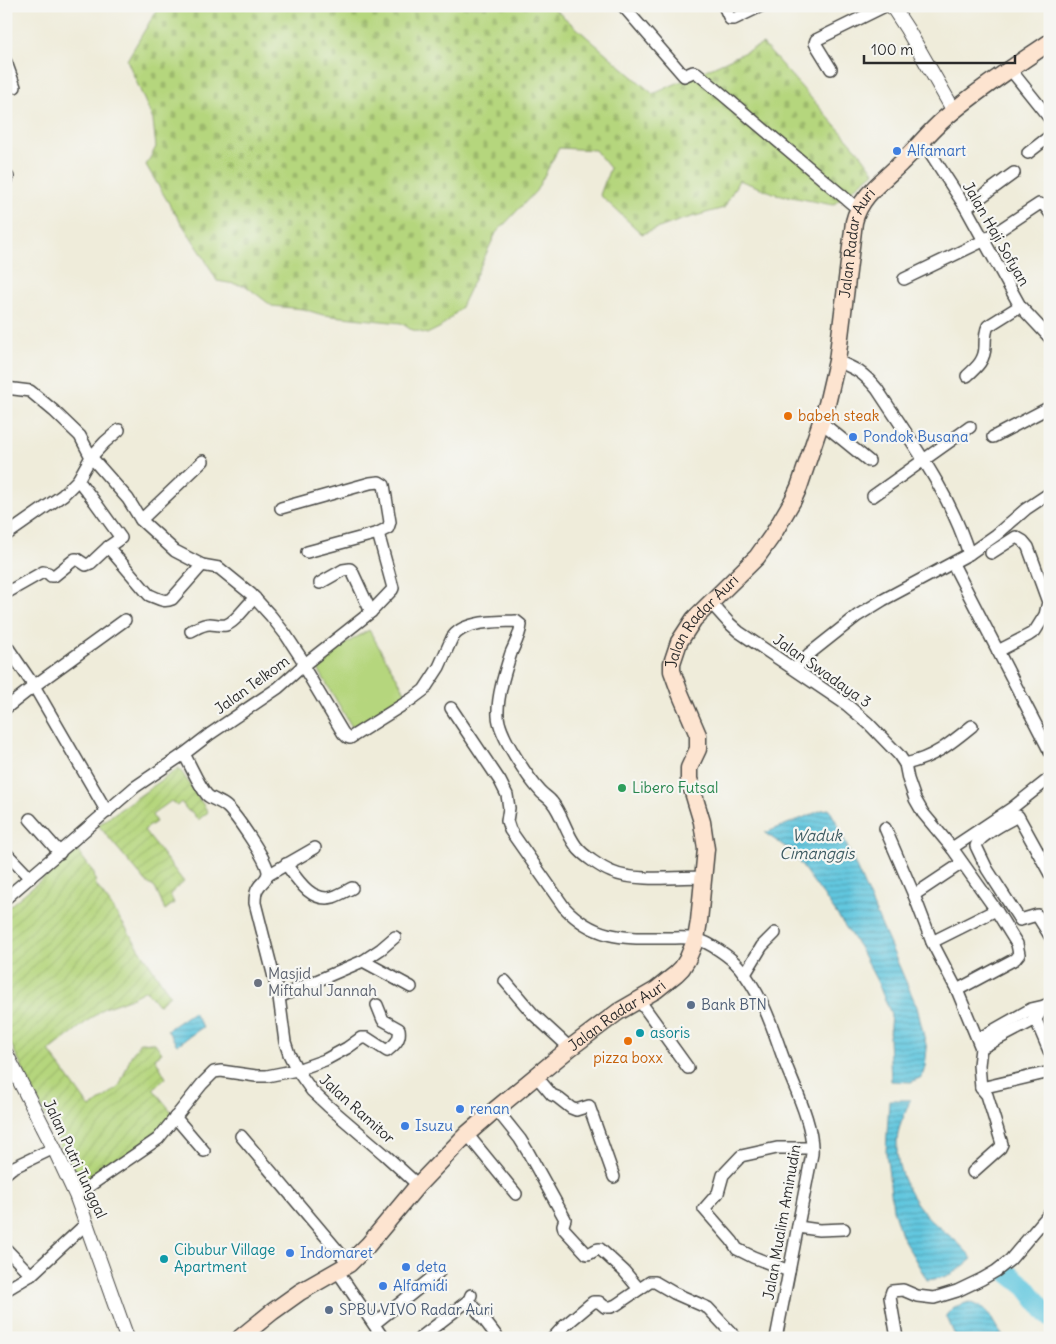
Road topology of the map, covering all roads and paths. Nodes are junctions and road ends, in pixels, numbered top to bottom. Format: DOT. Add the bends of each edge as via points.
graph roads {
  1 [pos="623,6"];
  2 [pos="724,6"];
  3 [pos="761,6"];
  4 [pos="885,6"];
  5 [pos="892,6"];
  6 [pos="1050,42"];
  7 [pos="6,62"];
  8 [pos="830,69"];
  9 [pos="1010,69"];
  10 [pos="15,87"];
  11 [pos="954,111"];
  12 [pos="1050,119"];
  13 [pos="1050,136"];
  14 [pos="922,140"];
  15 [pos="1028,153"];
  16 [pos="1014,173"];
  17 [pos="966,208"];
  18 [pos="858,209"];
  19 [pos="1050,213"];
  20 [pos="983,241"];
  21 [pos="904,279"];
  22 [pos="1020,306"];
  23 [pos="1049,335"];
  24 [pos="837,361"];
  25 [pos="967,376"];
  26 [pos="6,388"];
  27 [pos="1050,407"];
  28 [pos="821,422"];
  29 [pos="970,427"];
  30 [pos="119,430"];
  31 [pos="993,437"];
  32 [pos="91,456"];
  33 [pos="924,460"];
  34 [pos="204,461"];
  35 [pos="870,461"];
  36 [pos="78,480"];
  37 [pos="1050,493"];
  38 [pos="873,496"];
  39 [pos="281,508"];
  40 [pos="141,520"];
  41 [pos="378,533"];
  42 [pos="6,535"];
  43 [pos="108,548"];
  44 [pos="307,552"];
  45 [pos="991,553"];
  46 [pos="969,554"];
  47 [pos="953,564"];
  48 [pos="202,565"];
  49 [pos="320,583"];
  50 [pos="6,593"];
  51 [pos="255,598"];
  52 [pos="711,603"];
  53 [pos="371,612"];
  54 [pos="125,620"];
  55 [pos="192,632"];
  56 [pos="6,645"];
  57 [pos="998,651"];
  58 [pos="303,666"];
  59 [pos="794,669"];
  60 [pos="34,686"];
  61 [pos="6,708"];
  62 [pos="451,708"];
  63 [pos="972,726"];
  64 [pos="1050,752"];
  65 [pos="184,754"];
  66 [pos="905,764"];
  67 [pos="1050,778"];
  68 [pos="107,812"];
  69 [pos="1015,812"];
  70 [pos="30,819"];
  71 [pos="885,828"];
  72 [pos="315,848"];
  73 [pos="952,848"];
  74 [pos="6,853"];
  75 [pos="60,853"];
  76 [pos="962,863"];
  77 [pos="286,864"];
  78 [pos="1050,874"];
  79 [pos="268,875"];
  80 [pos="703,877"];
  81 [pos="30,878"];
  82 [pos="352,888"];
  83 [pos="914,895"];
  84 [pos="6,898"];
  85 [pos="996,910"];
  86 [pos="775,934"];
  87 [pos="1050,936"];
  88 [pos="396,937"];
  89 [pos="696,939"];
  90 [pos="932,942"];
  91 [pos="362,961"];
  92 [pos="745,974"];
  93 [pos="505,981"];
  94 [pos="411,988"];
  95 [pos="957,990"];
  96 [pos="279,997"];
  97 [pos="639,1000"];
  98 [pos="377,1005"];
  99 [pos="1047,1005"];
  100 [pos="1034,1014"];
  101 [pos="980,1044"];
  102 [pos="570,1048"];
  103 [pos="1050,1053"];
  104 [pos="6,1054"];
  105 [pos="688,1068"];
  106 [pos="297,1070"];
  107 [pos="1050,1072"];
  108 [pos="536,1076"];
  109 [pos="981,1088"];
  110 [pos="496,1109"];
  111 [pos="175,1117"];
  112 [pos="467,1134"];
  113 [pos="241,1136"];
  114 [pos="54,1148"];
  115 [pos="812,1148"];
  116 [pos="204,1151"];
  117 [pos="974,1172"];
  118 [pos="6,1173"];
  119 [pos="614,1177"];
  120 [pos="418,1185"];
  121 [pos="516,1194"];
  122 [pos="76,1195"];
  123 [pos="1050,1213"];
  124 [pos="87,1223"];
  125 [pos="798,1227"];
  126 [pos="844,1229"];
  127 [pos="6,1249"];
  128 [pos="344,1268"];
  129 [pos="789,1271"];
  130 [pos="439,1272"];
  131 [pos="31,1275"];
  132 [pos="639,1289"];
  133 [pos="6,1290"];
  134 [pos="374,1324"];
  135 [pos="127,1338"];
  136 [pos="240,1338"];
  137 [pos="383,1338"];
  138 [pos="420,1338"];
  139 [pos="498,1338"];
  140 [pos="553,1338"];
  141 [pos="736,1338"];
  142 [pos="776,1338"];
  143 [pos="896,1338"];
  1 -- 18 [label="street" via="684,76 697,73"];
  2 -- 3 [label="street" via="730,18 734,19"];
  4 -- 8 [label="street" via="816,40"];
  5 -- 11 [label="street"];
  6 -- 9 [label="main road, Jalan Radar Auri"];
  7 -- 10 [label="street"];
  9 -- 11 [label="main road, Jalan Radar Auri"];
  9 -- 12 [label="street"];
  11 -- 14 [label="main road, Jalan Radar Auri"];
  13 -- 15 [label="street"];
  14 -- 17 [label="street, Jalan Haji Sofyan"];
  14 -- 18 [label="main road, Jalan Radar Auri"];
  16 -- 17 [label="street"];
  17 -- 20 [label="street, Jalan Haji Sofyan"];
  18 -- 24 [label="main road, Jalan Radar Auri"];
  19 -- 20 [label="street" via="1044,204 1039,204"];
  20 -- 21 [label="street"];
  20 -- 22 [label="street, Jalan Haji Sofyan"];
  22 -- 23 [label="street, Jalan Haji Sofyan"];
  22 -- 25 [label="street" via="987,327 983,358"];
  24 -- 28 [label="main road, Jalan Radar Auri"];
  24 -- 33 [label="street" via="858,369 868,378"];
  26 -- 32 [label="street, Jalan Telkom" via="30,391 80,436"];
  27 -- 31 [label="street"];
  28 -- 35 [label="street"];
  28 -- 52 [label="main road, Jalan Radar Auri" via="799,488 772,536"];
  29 -- 33 [label="street"];
  30 -- 32 [label="street"];
  32 -- 36 [label="street"];
  32 -- 40 [label="street, Jalan Telkom" via="128,499"];
  33 -- 38 [label="street"];
  33 -- 46 [label="street"];
  34 -- 40 [label="street"];
  36 -- 42 [label="street" via="63,495"];
  36 -- 43 [label="street" via="121,538"];
  37 -- 46 [label="street"];
  39 -- 41 [label="street" via="379,482 385,487 390,524"];
  40 -- 48 [label="street, Jalan Telkom" via="175,551"];
  41 -- 44 [label="street"];
  41 -- 53 [label="street" via="393,588"];
  43 -- 48 [label="street" via="149,595 162,601 172,599"];
  43 -- 50 [label="street" via="91,563 86,565 75,559 54,576 42,572"];
  45 -- 57 [label="street" via="1016,537 1023,541 1048,602 1045,615 1035,631"];
  46 -- 47 [label="street"];
  47 -- 57 [label="street"];
  47 -- 59 [label="street" via="858,616"];
  48 -- 51 [label="street, Jalan Telkom" via="219,568"];
  49 -- 53 [label="street" via="350,569"];
  51 -- 55 [label="street" via="230,623 210,624"];
  51 -- 58 [label="street, Jalan Telkom" via="286,635"];
  52 -- 59 [label="street, Jalan Swadaya 3" via="739,632"];
  52 -- 80 [label="main road, Jalan Radar Auri" via="683,635 672,663 672,671 698,735 698,749 689,768 689,779 706,849"];
  53 -- 58 [label="street"];
  54 -- 60 [label="street"];
  56 -- 60 [label="street"];
  57 -- 64 [label="street"];
  58 -- 65 [label="street, Jalan Telkom" via="278,688"];
  58 -- 80 [label="street" via="344,734 350,738 424,690 458,631 472,625 519,622 520,631 499,702 499,726 540,791 552,802 576,846 597,864 614,873 636,878"];
  59 -- 66 [label="street, Jalan Swadaya 3" via="847,705"];
  60 -- 61 [label="street"];
  60 -- 68 [label="street"];
  62 -- 89 [label="street" via="507,795 510,830 571,915 598,932 623,938"];
  63 -- 66 [label="street" via="935,754"];
  65 -- 68 [label="street, Jalan Telkom"];
  65 -- 79 [label="street" via="207,795 229,808 241,824 263,859"];
  66 -- 73 [label="street, Jalan Swadaya 3" via="914,799"];
  67 -- 69 [label="street"];
  68 -- 75 [label="street, Jalan Telkom"];
  69 -- 73 [label="street"];
  69 -- 78 [label="street"];
  69 -- 87 [label="street" via="976,842 976,846 1020,920 1037,915"];
  70 -- 75 [label="street"];
  71 -- 83 [label="street"];
  72 -- 77 [label="street"];
  73 -- 76 [label="street, Jalan Swadaya 3"];
  74 -- 81 [label="street"];
  75 -- 81 [label="street, Jalan Telkom"];
  76 -- 83 [label="street"];
  76 -- 85 [label="street, Jalan Swadaya 3"];
  77 -- 79 [label="street"];
  77 -- 82 [label="street" via="314,895 323,898 334,896"];
  79 -- 96 [label="street, Jalan Ramitor" via="257,888 255,903"];
  80 -- 89 [label="main road, Jalan Radar Auri"];
  81 -- 84 [label="street, Jalan Telkom"];
  83 -- 90 [label="street"];
  85 -- 90 [label="street"];
  85 -- 95 [label="street, Jalan Swadaya 3" via="1017,944 1017,957"];
  86 -- 92 [label="street" via="762,946"];
  88 -- 91 [label="street"];
  89 -- 92 [label="street, Jalan Mualim Aminudin" via="729,957"];
  89 -- 97 [label="main road, Jalan Radar Auri" via="687,960 676,974"];
  90 -- 95 [label="street"];
  91 -- 94 [label="street"];
  91 -- 96 [label="street"];
  92 -- 115 [label="street, Jalan Mualim Aminudin" via="763,1003 811,1134"];
  93 -- 102 [label="street" via="533,1014"];
  95 -- 101 [label="street"];
  96 -- 106 [label="street, Jalan Ramitor" via="285,1042"];
  97 -- 102 [label="main road, Jalan Radar Auri"];
  97 -- 105 [label="street"];
  98 -- 106 [label="street" via="383,1020 399,1029 396,1043 387,1051 362,1038 325,1060"];
  99 -- 100 [label="street"];
  100 -- 101 [label="street"];
  100 -- 103 [label="street"];
  101 -- 109 [label="street"];
  102 -- 108 [label="main road, Jalan Radar Auri"];
  104 -- 114 [label="street, Jalan Putri Tunggal"];
  106 -- 111 [label="street" via="267,1076 214,1072"];
  106 -- 120 [label="street, Jalan Ramitor" via="323,1102"];
  107 -- 109 [label="street"];
  108 -- 110 [label="main road, Jalan Radar Auri"];
  108 -- 119 [label="street" via="552,1095 571,1108 576,1110 589,1106"];
  109 -- 117 [label="street" via="987,1096 1002,1144"];
  110 -- 112 [label="main road, Jalan Radar Auri"];
  110 -- 132 [label="street" via="520,1139 566,1219 564,1229 588,1254 600,1249"];
  111 -- 116 [label="street"];
  111 -- 122 [label="street" via="158,1139"];
  112 -- 120 [label="main road, Jalan Radar Auri"];
  112 -- 121 [label="street"];
  113 -- 128 [label="street"];
  114 -- 118 [label="street"];
  114 -- 122 [label="street, Jalan Putri Tunggal"];
  115 -- 125 [label="street, Jalan Mualim Aminudin"];
  115 -- 129 [label="street" via="776,1148 741,1156 723,1175 718,1192 704,1209 737,1249"];
  120 -- 128 [label="main road, Jalan Radar Auri" via="368,1245"];
  122 -- 124 [label="street, Jalan Putri Tunggal"];
  123 -- 143 [label="street" via="1010,1260 957,1291 934,1298 898,1290 891,1292"];
  124 -- 131 [label="street"];
  124 -- 135 [label="street, Jalan Putri Tunggal"];
  125 -- 126 [label="street"];
  125 -- 129 [label="street, Jalan Mualim Aminudin"];
  127 -- 131 [label="street"];
  128 -- 134 [label="street"];
  128 -- 136 [label="main road, Jalan Radar Auri" via="300,1292"];
  129 -- 142 [label="street, Jalan Mualim Aminudin"];
  130 -- 134 [label="street"];
  131 -- 133 [label="street"];
  132 -- 140 [label="street" via="616,1305 605,1307 593,1302"];
  132 -- 141 [label="street" via="655,1282 707,1307"];
  134 -- 137 [label="street"];
  138 -- 139 [label="street" via="469,1296"];
}
